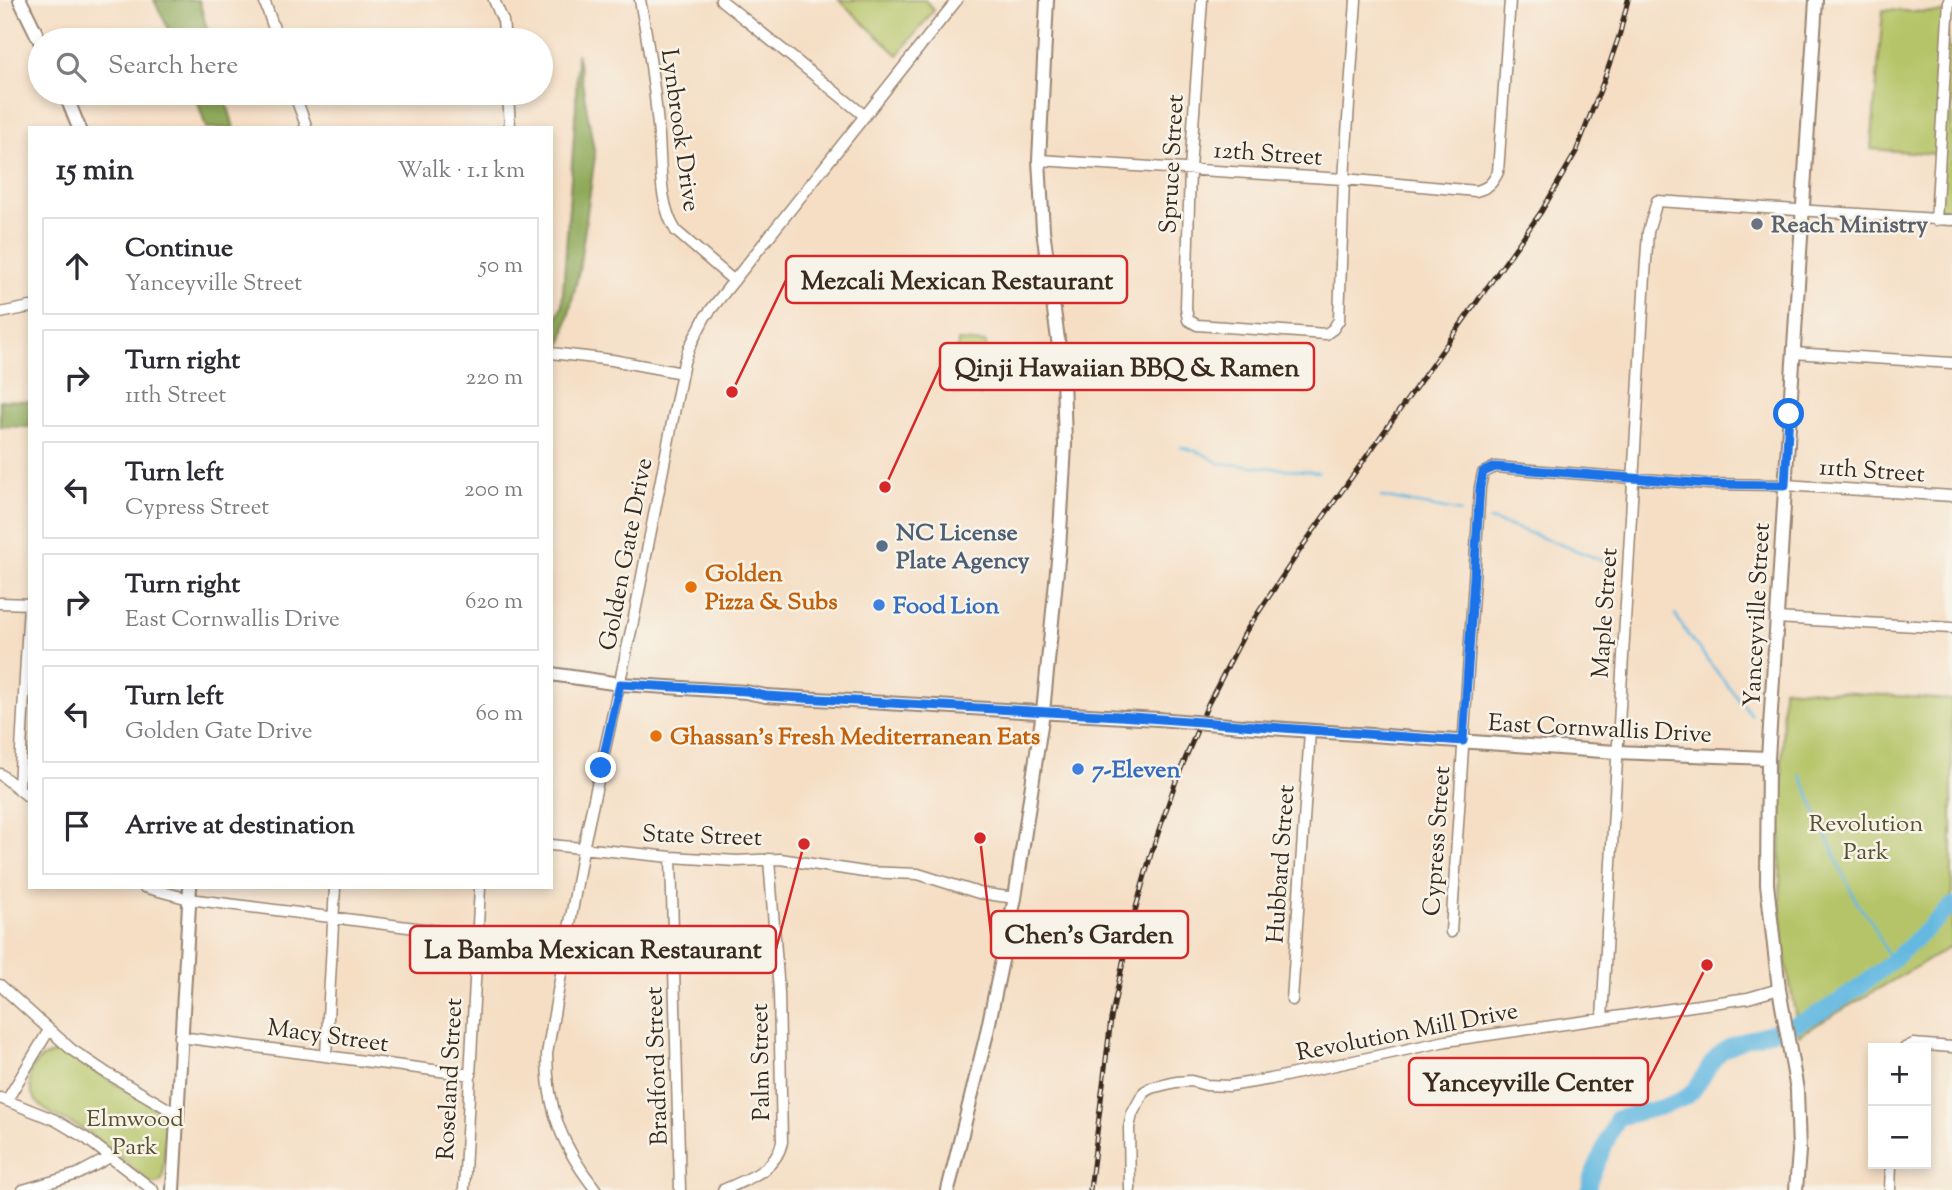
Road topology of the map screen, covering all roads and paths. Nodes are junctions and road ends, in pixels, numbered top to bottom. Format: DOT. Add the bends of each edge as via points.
graph roads {
  1 [pos="20,0"];
  2 [pos="264,0"];
  3 [pos="494,0"];
  4 [pos="640,0"];
  5 [pos="721,0"];
  6 [pos="1047,0"];
  7 [pos="1202,0"];
  8 [pos="1356,0"];
  9 [pos="1510,0"];
  10 [pos="1816,0"];
  11 [pos="1949,0"];
  12 [pos="950,2"];
  13 [pos="34,28"];
  14 [pos="274,28"];
  15 [pos="504,28"];
  16 [pos="70,105"];
  17 [pos="298,105"];
  18 [pos="509,105"];
  19 [pos="865,116"];
  20 [pos="78,126"];
  21 [pos="306,126"];
  22 [pos="510,126"];
  23 [pos="1039,160"];
  24 [pos="1191,169"];
  25 [pos="1345,179"];
  26 [pos="1802,211"];
  27 [pos="1936,219"];
  28 [pos="1952,220"];
  29 [pos="734,281"];
  30 [pos="28,307"];
  31 [pos="0,313"];
  32 [pos="553,353"];
  33 [pos="1793,353"];
  34 [pos="1952,363"];
  35 [pos="682,373"];
  36 [pos="1495,467"];
  37 [pos="1634,476"];
  38 [pos="1785,485"];
  39 [pos="1952,496"];
  40 [pos="0,603"];
  41 [pos="28,604"];
  42 [pos="1776,618"];
  43 [pos="28,622"];
  44 [pos="1952,628"];
  45 [pos="553,674"];
  46 [pos="620,684"];
  47 [pos="1043,712"];
  48 [pos="1310,731"];
  49 [pos="1463,741"];
  50 [pos="1616,752"];
  51 [pos="1768,758"];
  52 [pos="0,774"];
  53 [pos="19,787"];
  54 [pos="28,796"];
  55 [pos="553,845"];
  56 [pos="583,849"];
  57 [pos="671,858"];
  58 [pos="769,859"];
  59 [pos="159,889"];
  60 [pos="335,889"];
  61 [pos="480,889"];
  62 [pos="190,893"];
  63 [pos="1015,898"];
  64 [pos="333,917"];
  65 [pos="1451,932"];
  66 [pos="477,936"];
  67 [pos="564,947"];
  68 [pos="0,985"];
  69 [pos="1780,994"];
  70 [pos="1292,1000"];
  71 [pos="1602,1019"];
  72 [pos="49,1030"];
  73 [pos="180,1037"];
  74 [pos="1931,1047"];
  75 [pos="1952,1047"];
  76 [pos="326,1055"];
  77 [pos="471,1075"];
  78 [pos="4,1099"];
  79 [pos="177,1114"];
  80 [pos="110,1157"];
  81 [pos="1891,1169"];
  82 [pos="23,1190"];
  83 [pos="153,1190"];
  84 [pos="173,1190"];
  85 [pos="464,1190"];
  86 [pos="596,1190"];
  87 [pos="680,1190"];
  88 [pos="723,1190"];
  89 [pos="948,1190"];
  90 [pos="1130,1190"];
  91 [pos="1796,1190"];
  92 [pos="1890,1190"];
  1 -- 13 [label="main road"];
  2 -- 14 [label="street"];
  3 -- 15 [label="street"];
  4 -- 29 [label="street, Lynbrook Drive" via="670,222"];
  5 -- 19 [label="street"];
  6 -- 23 [label="main road"];
  7 -- 24 [label="street, Spruce Street"];
  8 -- 25 [label="street"];
  9 -- 25 [label="street, 12th Street" via="1498,173 1493,183 1476,191"];
  10 -- 26 [label="main road, Yanceyville Street"];
  11 -- 27 [label="street"];
  12 -- 19 [label="street, Golden Gate Drive"];
  16 -- 20 [label="main road"];
  17 -- 21 [label="street"];
  18 -- 22 [label="street"];
  19 -- 29 [label="street, Golden Gate Drive"];
  23 -- 24 [label="street, 12th Street"];
  23 -- 47 [label="main road" via="1043,230 1063,376 1065,445"];
  24 -- 25 [label="street, 12th Street"];
  24 -- 25 [label="street, Spruce Street" via="1188,320 1197,325 1326,334 1339,320"];
  26 -- 27 [label="street"];
  26 -- 33 [label="main road, Yanceyville Street"];
  26 -- 37 [label="street, Maple Street" via="1657,201 1648,242"];
  27 -- 28 [label="street"];
  29 -- 35 [label="street, Golden Gate Drive" via="698,330"];
  30 -- 31 [label="street"];
  32 -- 35 [label="street"];
  33 -- 34 [label="street"];
  33 -- 38 [label="main road, Yanceyville Street"];
  35 -- 46 [label="street, Golden Gate Drive"];
  36 -- 37 [label="street, 11th Street"];
  36 -- 49 [label="street, Cypress Street" via="1483,472 1480,487"];
  37 -- 38 [label="street, 11th Street" via="1708,484"];
  37 -- 50 [label="street, Maple Street"];
  38 -- 39 [label="street, 11th Street"];
  38 -- 42 [label="main road, Yanceyville Street"];
  40 -- 41 [label="street"];
  42 -- 44 [label="street"];
  42 -- 51 [label="main road, Yanceyville Street"];
  43 -- 53 [label="street"];
  45 -- 46 [label="main road, East Cornwallis Drive"];
  46 -- 47 [label="main road, East Cornwallis Drive"];
  46 -- 56 [label="street, Golden Gate Drive"];
  47 -- 48 [label="main road, East Cornwallis Drive, bridge"];
  47 -- 63 [label="main road"];
  48 -- 49 [label="main road, East Cornwallis Drive"];
  48 -- 70 [label="street, Hubbard Street"];
  49 -- 50 [label="main road, East Cornwallis Drive"];
  49 -- 65 [label="street, Cypress Street"];
  50 -- 51 [label="main road, East Cornwallis Drive"];
  50 -- 71 [label="street, Maple Street"];
  51 -- 69 [label="main road, Yanceyville Street" via="1767,884"];
  52 -- 53 [label="street"];
  53 -- 54 [label="street"];
  55 -- 56 [label="street, State Street"];
  56 -- 57 [label="street, State Street"];
  56 -- 67 [label="street, Golden Gate Drive"];
  57 -- 58 [label="street, State Street"];
  57 -- 87 [label="street, Bradford Street"];
  58 -- 63 [label="street, State Street" via="924,875 979,893"];
  58 -- 88 [label="street, Palm Street" via="779,992 782,1142 773,1163 760,1174"];
  59 -- 62 [label="street"];
  60 -- 64 [label="street"];
  61 -- 66 [label="street, Roseland Street"];
  62 -- 64 [label="street"];
  62 -- 73 [label="main road"];
  63 -- 89 [label="main road"];
  64 -- 66 [label="street"];
  64 -- 76 [label="street"];
  66 -- 67 [label="street"];
  66 -- 77 [label="street, Roseland Street"];
  67 -- 86 [label="street, Golden Gate Drive" via="547,1082 565,1143"];
  68 -- 72 [label="street"];
  69 -- 71 [label="street, Revolution Mill Drive"];
  69 -- 91 [label="main road, Yanceyville Street" via="1798,1110"];
  71 -- 90 [label="street, Revolution Mill Drive" via="1446,1041 1230,1086 1191,1081 1151,1088 1144,1092 1129,1128"];
  72 -- 78 [label="street"];
  72 -- 79 [label="street" via="72,1051"];
  73 -- 76 [label="street, Macy Street"];
  73 -- 79 [label="main road"];
  74 -- 75 [label="street"];
  76 -- 77 [label="street, Macy Street"];
  77 -- 85 [label="street, Roseland Street"];
  78 -- 80 [label="street" via="55,1120"];
  79 -- 84 [label="main road"];
  80 -- 82 [label="street" via="78,1174"];
  80 -- 83 [label="street"];
  81 -- 92 [label="street"];
}
